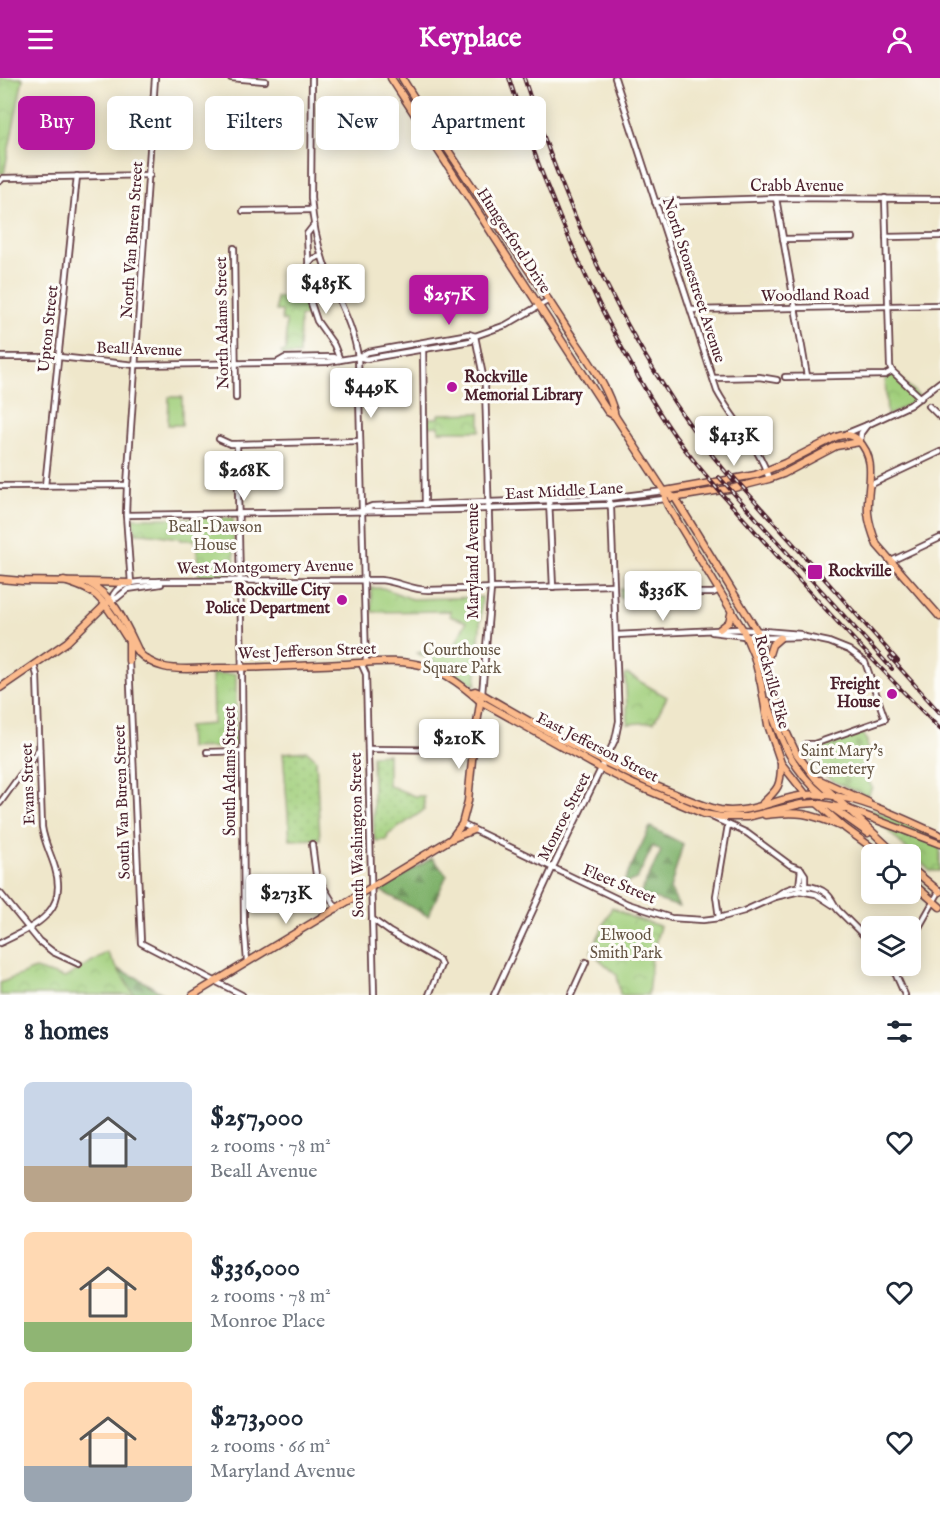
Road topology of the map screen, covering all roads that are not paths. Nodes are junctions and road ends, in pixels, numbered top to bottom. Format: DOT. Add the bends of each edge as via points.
graph roads {
  1 [pos="155,78"];
  2 [pos="231,78"];
  3 [pos="312,78"];
  4 [pos="391,78"];
  5 [pos="615,78"];
  6 [pos="401,79"];
  7 [pos="265,81"];
  8 [pos="400,92"];
  9 [pos="413,96"];
  10 [pos="411,97"];
  11 [pos="450,150"];
  12 [pos="150,175"];
  13 [pos="77,176"];
  14 [pos="0,181"];
  15 [pos="776,198"];
  16 [pos="885,198"];
  17 [pos="940,199"];
  18 [pos="655,202"];
  19 [pos="311,210"];
  20 [pos="243,211"];
  21 [pos="314,225"];
  22 [pos="940,236"];
  23 [pos="886,237"];
  24 [pos="853,238"];
  25 [pos="783,239"];
  26 [pos="234,248"];
  27 [pos="321,256"];
  28 [pos="308,265"];
  29 [pos="549,300"];
  30 [pos="940,305"];
  31 [pos="540,306"];
  32 [pos="888,306"];
  33 [pos="796,308"];
  34 [pos="691,310"];
  35 [pos="476,336"];
  36 [pos="421,343"];
  37 [pos="423,349"];
  38 [pos="0,357"];
  39 [pos="59,357"];
  40 [pos="358,357"];
  41 [pos="339,360"];
  42 [pos="234,363"];
  43 [pos="135,365"];
  44 [pos="892,371"];
  45 [pos="807,376"];
  46 [pos="785,377"];
  47 [pos="712,378"];
  48 [pos="777,380"];
  49 [pos="940,381"];
  50 [pos="236,398"];
  51 [pos="921,398"];
  52 [pos="928,406"];
  53 [pos="615,416"];
  54 [pos="940,417"];
  55 [pos="867,425"];
  56 [pos="841,435"];
  57 [pos="219,439"];
  58 [pos="360,441"];
  59 [pos="860,442"];
  60 [pos="237,444"];
  61 [pos="940,452"];
  62 [pos="767,471"];
  63 [pos="769,479"];
  64 [pos="127,485"];
  65 [pos="870,485"];
  66 [pos="0,486"];
  67 [pos="45,486"];
  68 [pos="664,492"];
  69 [pos="608,498"];
  70 [pos="675,498"];
  71 [pos="664,499"];
  72 [pos="549,500"];
  73 [pos="488,502"];
  74 [pos="610,505"];
  75 [pos="550,507"];
  76 [pos="425,508"];
  77 [pos="488,509"];
  78 [pos="362,510"];
  79 [pos="238,513"];
  80 [pos="126,515"];
  81 [pos="940,538"];
  82 [pos="891,561"];
  83 [pos="0,579"];
  84 [pos="364,580"];
  85 [pos="64,581"];
  86 [pos="239,581"];
  87 [pos="87,582"];
  88 [pos="166,582"];
  89 [pos="131,583"];
  90 [pos="613,585"];
  91 [pos="553,587"];
  92 [pos="491,589"];
  93 [pos="719,590"];
  94 [pos="678,593"];
  95 [pos="108,602"];
  96 [pos="732,610"];
  97 [pos="940,616"];
  98 [pos="720,629"];
  99 [pos="710,632"];
  100 [pos="745,633"];
  101 [pos="616,635"];
  102 [pos="758,635"];
  103 [pos="805,637"];
  104 [pos="780,638"];
  105 [pos="129,643"];
  106 [pos="142,656"];
  107 [pos="129,661"];
  108 [pos="366,663"];
  109 [pos="767,664"];
  110 [pos="34,665"];
  111 [pos="242,668"];
  112 [pos="366,674"];
  113 [pos="761,684"];
  114 [pos="0,688"];
  115 [pos="481,698"];
  116 [pos="495,709"];
  117 [pos="477,721"];
  118 [pos="806,744"];
  119 [pos="39,749"];
  120 [pos="368,749"];
  121 [pos="473,750"];
  122 [pos="243,751"];
  123 [pos="207,752"];
  124 [pos="781,763"];
  125 [pos="604,765"];
  126 [pos="815,778"];
  127 [pos="806,795"];
  128 [pos="824,796"];
  129 [pos="836,797"];
  130 [pos="0,802"];
  131 [pos="816,803"];
  132 [pos="761,805"];
  133 [pos="829,805"];
  134 [pos="848,809"];
  135 [pos="704,814"];
  136 [pos="889,814"];
  137 [pos="747,818"];
  138 [pos="462,824"];
  139 [pos="728,825"];
  140 [pos="845,828"];
  141 [pos="473,830"];
  142 [pos="874,835"];
  143 [pos="940,835"];
  144 [pos="451,839"];
  145 [pos="312,844"];
  146 [pos="867,844"];
  147 [pos="884,844"];
  148 [pos="940,844"];
  149 [pos="552,869"];
  150 [pos="921,876"];
  151 [pos="371,888"];
  152 [pos="802,888"];
  153 [pos="921,890"];
  154 [pos="940,891"];
  155 [pos="0,893"];
  156 [pos="934,901"];
  157 [pos="940,907"];
  158 [pos="337,909"];
  159 [pos="718,918"];
  160 [pos="372,919"];
  161 [pos="921,924"];
  162 [pos="30,929"];
  163 [pos="861,933"];
  164 [pos="0,943"];
  165 [pos="247,960"];
  166 [pos="586,962"];
  167 [pos="79,964"];
  168 [pos="898,976"];
  169 [pos="215,981"];
  170 [pos="430,994"];
  171 [pos="192,995"];
  172 [pos="242,995"];
  173 [pos="374,995"];
  174 [pos="436,995"];
  175 [pos="494,995"];
  176 [pos="571,995"];
  177 [pos="905,995"];
  1 -- 12 [label="street, North Van Buren Street"];
  2 -- 7 [label="street"];
  3 -- 19 [label="street, South Washington Street"];
  4 -- 8 [label="main road, Hungerford Drive"];
  5 -- 18 [label="street, North Stonestreet Avenue"];
  6 -- 9 [label="main road, Hungerford Drive"];
  8 -- 10 [label="main road"];
  8 -- 31 [label="main road, Hungerford Drive"];
  11 -- 29 [label="main road, Hungerford Drive"];
  12 -- 13 [label="street"];
  12 -- 43 [label="street, North Van Buren Street"];
  13 -- 14 [label="street"];
  13 -- 39 [label="street, Upton Street"];
  15 -- 16 [label="street, Crabb Avenue"];
  15 -- 18 [label="street, Crabb Avenue"];
  15 -- 25 [label="street"];
  16 -- 17 [label="street, Crabb Avenue"];
  16 -- 23 [label="street"];
  18 -- 34 [label="street, North Stonestreet Avenue"];
  19 -- 20 [label="street"];
  19 -- 21 [label="street, South Washington Street"];
  21 -- 27 [label="street, South Washington Street"];
  21 -- 28 [label="street" via="307,234"];
  22 -- 23 [label="street"];
  23 -- 32 [label="street"];
  24 -- 25 [label="street"];
  25 -- 33 [label="street"];
  26 -- 42 [label="street, North Adams Street"];
  27 -- 28 [label="street"];
  27 -- 40 [label="street, South Washington Street" via="350,324"];
  28 -- 41 [label="street" via="311,306"];
  29 -- 31 [label="street, Beall Avenue"];
  29 -- 53 [label="main road, Hungerford Drive" via="594,371"];
  30 -- 32 [label="street, Woodland Road"];
  31 -- 35 [label="street, Beall Avenue"];
  31 -- 53 [label="main road, Hungerford Drive" via="608,412"];
  32 -- 33 [label="street, Woodland Road"];
  32 -- 44 [label="street"];
  33 -- 34 [label="street, Woodland Road"];
  33 -- 45 [label="street"];
  34 -- 47 [label="street, North Stonestreet Avenue"];
  35 -- 36 [label="street, Beall Avenue"];
  35 -- 37 [label="street, Beall Avenue" via="471,341"];
  35 -- 73 [label="street, Maryland Avenue" via="484,380"];
  36 -- 37 [label="street"];
  36 -- 40 [label="street, Beall Avenue"];
  37 -- 40 [label="street, Beall Avenue"];
  37 -- 76 [label="street"];
  38 -- 39 [label="street, Beall Avenue"];
  39 -- 43 [label="street, Beall Avenue"];
  39 -- 67 [label="street, Upton Street"];
  40 -- 41 [label="street, Beall Avenue"];
  40 -- 58 [label="street, South Washington Street"];
  41 -- 42 [label="street, Beall Avenue" via="285,358 278,362"];
  42 -- 43 [label="street, Beall Avenue"];
  42 -- 50 [label="street, North Adams Street"];
  43 -- 64 [label="street, North Van Buren Street"];
  44 -- 45 [label="street" via="885,375"];
  44 -- 51 [label="street"];
  45 -- 46 [label="street"];
  47 -- 48 [label="street"];
  47 -- 62 [label="street, North Stonestreet Avenue" via="722,401 758,451"];
  49 -- 51 [label="street"];
  51 -- 55 [label="street"];
  52 -- 54 [label="street"];
  53 -- 68 [label="main road, Hungerford Drive"];
  55 -- 56 [label="street"];
  55 -- 59 [label="street"];
  56 -- 59 [label="main road"];
  56 -- 62 [label="main road"];
  57 -- 60 [label="street"];
  58 -- 60 [label="street"];
  58 -- 78 [label="street, South Washington Street"];
  59 -- 63 [label="main road, East Middle Lane" via="836,446"];
  59 -- 65 [label="main road" via="869,457"];
  60 -- 79 [label="street"];
  61 -- 65 [label="street"];
  62 -- 63 [label="street, North Stonestreet Avenue"];
  62 -- 68 [label="main road"];
  63 -- 70 [label="main road, East Middle Lane"];
  64 -- 67 [label="street"];
  64 -- 80 [label="street, North Van Buren Street"];
  65 -- 82 [label="main road" via="868,512 872,534"];
  66 -- 67 [label="street"];
  68 -- 69 [label="street, East Middle Lane"];
  68 -- 70 [label="main road"];
  68 -- 71 [label="main road"];
  69 -- 72 [label="street, East Middle Lane"];
  69 -- 74 [label="street, Monroe Street"];
  70 -- 71 [label="main road, East Middle Lane"];
  70 -- 102 [label="main road, Rockville Pike"];
  71 -- 74 [label="street, East Middle Lane"];
  71 -- 93 [label="main road, Rockville Pike"];
  72 -- 73 [label="street, East Middle Lane"];
  72 -- 75 [label="street"];
  73 -- 76 [label="street, East Middle Lane"];
  73 -- 77 [label="street, Maryland Avenue"];
  74 -- 75 [label="street, East Middle Lane"];
  74 -- 90 [label="street, Monroe Street"];
  75 -- 77 [label="street, East Middle Lane"];
  75 -- 91 [label="street"];
  76 -- 77 [label="street, East Middle Lane"];
  76 -- 78 [label="street, East Middle Lane" via="372,506"];
  77 -- 92 [label="street, Maryland Avenue"];
  78 -- 79 [label="street, East Middle Lane"];
  78 -- 84 [label="street, South Washington Street"];
  79 -- 80 [label="street, East Middle Lane"];
  79 -- 86 [label="street"];
  80 -- 89 [label="street, North Van Buren Street"];
  81 -- 82 [label="street"];
  82 -- 97 [label="main road"];
  83 -- 85 [label="main road"];
  84 -- 86 [label="street, West Montgomery Avenue"];
  84 -- 92 [label="street, West Montgomery Avenue" via="389,581 417,590"];
  84 -- 108 [label="street, South Washington Street"];
  85 -- 87 [label="main road"];
  85 -- 95 [label="main road, West Jefferson Street"];
  86 -- 88 [label="street, West Montgomery Avenue"];
  86 -- 111 [label="street, South Adams Street"];
  87 -- 89 [label="main road"];
  87 -- 95 [label="main road, West Jefferson Street" via="96,586"];
  88 -- 89 [label="street, West Montgomery Avenue"];
  88 -- 95 [label="street, West Montgomery Avenue" via="128,589"];
  89 -- 95 [label="street" via="112,594"];
  90 -- 91 [label="street, West Montgomery Avenue"];
  90 -- 101 [label="street, Monroe Street"];
  91 -- 92 [label="street, West Montgomery Avenue"];
  92 -- 115 [label="street, Maryland Avenue"];
  93 -- 94 [label="street"];
  93 -- 96 [label="main road, Rockville Pike"];
  95 -- 105 [label="main road, West Jefferson Street"];
  95 -- 106 [label="main road, West Jefferson Street" via="118,610"];
  95 -- 110 [label="main road" via="67,642"];
  96 -- 98 [label="main road" via="729,622"];
  96 -- 100 [label="main road, Rockville Pike"];
  98 -- 99 [label="street"];
  98 -- 100 [label="street"];
  99 -- 100 [label="street"];
  99 -- 101 [label="street"];
  100 -- 102 [label="street"];
  100 -- 113 [label="main road, Rockville Pike"];
  101 -- 125 [label="street, Monroe Street" via="619,722"];
  102 -- 103 [label="street" via="791,632"];
  102 -- 104 [label="street"];
  102 -- 109 [label="main road, Rockville Pike"];
  103 -- 104 [label="street"];
  103 -- 118 [label="street" via="837,645 861,658 868,667 885,719"];
  104 -- 109 [label="main road" via="772,645"];
  105 -- 106 [label="main road, West Jefferson Street"];
  105 -- 107 [label="main road"];
  106 -- 107 [label="main road"];
  106 -- 111 [label="main road, West Jefferson Street" via="164,667"];
  107 -- 169 [label="street, South Van Buren Street" via="141,943"];
  108 -- 111 [label="main road, West Jefferson Street"];
  108 -- 112 [label="street, South Washington Street"];
  108 -- 112 [label="street, South Washington Street"];
  108 -- 115 [label="main road, West Jefferson Street" via="427,667"];
  109 -- 126 [label="main road, Rockville Pike" via="783,725"];
  110 -- 114 [label="main road"];
  110 -- 119 [label="street, Evans Street"];
  111 -- 122 [label="street, South Adams Street"];
  112 -- 120 [label="street, South Washington Street"];
  113 -- 124 [label="main road, Rockville Pike" via="768,725"];
  113 -- 128 [label="main road" via="787,753"];
  115 -- 116 [label="main road, East Jefferson Street"];
  115 -- 117 [label="main road, Maryland Avenue"];
  115 -- 125 [label="main road, East Jefferson Street"];
  116 -- 117 [label="main road" via="486,711"];
  116 -- 125 [label="main road, East Jefferson Street"];
  117 -- 121 [label="main road, Maryland Avenue"];
  119 -- 130 [label="street"];
  119 -- 162 [label="street, Evans Street" via="42,827 58,885 51,911"];
  120 -- 121 [label="street"];
  120 -- 151 [label="street, South Washington Street"];
  121 -- 138 [label="main road, Maryland Avenue"];
  122 -- 123 [label="street"];
  122 -- 165 [label="street, South Adams Street"];
  124 -- 127 [label="main road, Rockville Pike"];
  124 -- 132 [label="main road" via="779,786"];
  125 -- 132 [label="main road, East Jefferson Street" via="702,805 723,810"];
  125 -- 135 [label="main road, East Jefferson Street" via="633,784"];
  125 -- 149 [label="street, Monroe Street"];
  126 -- 129 [label="main road, Rockville Pike"];
  126 -- 136 [label="main road"];
  127 -- 128 [label="main road, East Jefferson Street"];
  127 -- 131 [label="main road, Rockville Pike"];
  127 -- 132 [label="main road, East Jefferson Street"];
  127 -- 133 [label="main road"];
  128 -- 129 [label="main road, East Jefferson Street"];
  128 -- 134 [label="main road"];
  129 -- 134 [label="main road, Rockville Pike"];
  129 -- 136 [label="main road, East Jefferson Street"];
  131 -- 133 [label="main road"];
  131 -- 137 [label="main road"];
  131 -- 140 [label="main road, Rockville Pike"];
  133 -- 134 [label="main road"];
  133 -- 142 [label="main road"];
  134 -- 142 [label="main road, Rockville Pike"];
  134 -- 148 [label="main road"];
  135 -- 137 [label="main road, East Jefferson Street"];
  135 -- 139 [label="street"];
  136 -- 143 [label="main road"];
  137 -- 140 [label="main road" via="798,812"];
  138 -- 141 [label="street, Fleet Street"];
  138 -- 144 [label="main road, Maryland Avenue"];
  139 -- 152 [label="street" via="801,869"];
  139 -- 159 [label="street" via="716,895"];
  140 -- 146 [label="main road, Rockville Pike"];
  141 -- 144 [label="main road"];
  141 -- 149 [label="street, Fleet Street"];
  142 -- 147 [label="main road, Rockville Pike"];
  144 -- 151 [label="main road, Maryland Avenue"];
  145 -- 158 [label="street" via="316,875"];
  149 -- 159 [label="street, Fleet Street" via="653,913 683,919"];
  149 -- 175 [label="street, Monroe Street"];
  150 -- 154 [label="main road"];
  151 -- 158 [label="main road, Maryland Avenue"];
  151 -- 160 [label="street, South Washington Street"];
  152 -- 159 [label="street, Fleet Street" via="781,892 744,911"];
  152 -- 163 [label="street" via="836,908"];
  153 -- 156 [label="main road"];
  154 -- 156 [label="street"];
  155 -- 162 [label="street"];
  156 -- 157 [label="main road"];
  156 -- 161 [label="street"];
  158 -- 165 [label="main road, Maryland Avenue"];
  160 -- 170 [label="street" via="439,960 441,965"];
  160 -- 173 [label="street, South Washington Street"];
  162 -- 164 [label="street, Evans Street"];
  162 -- 167 [label="street" via="47,947"];
  165 -- 169 [label="main road, Maryland Avenue"];
  166 -- 176 [label="street"];
  168 -- 177 [label="street"];
  169 -- 171 [label="main road, Maryland Avenue"];
  169 -- 172 [label="street"];
  170 -- 174 [label="street"];
}
